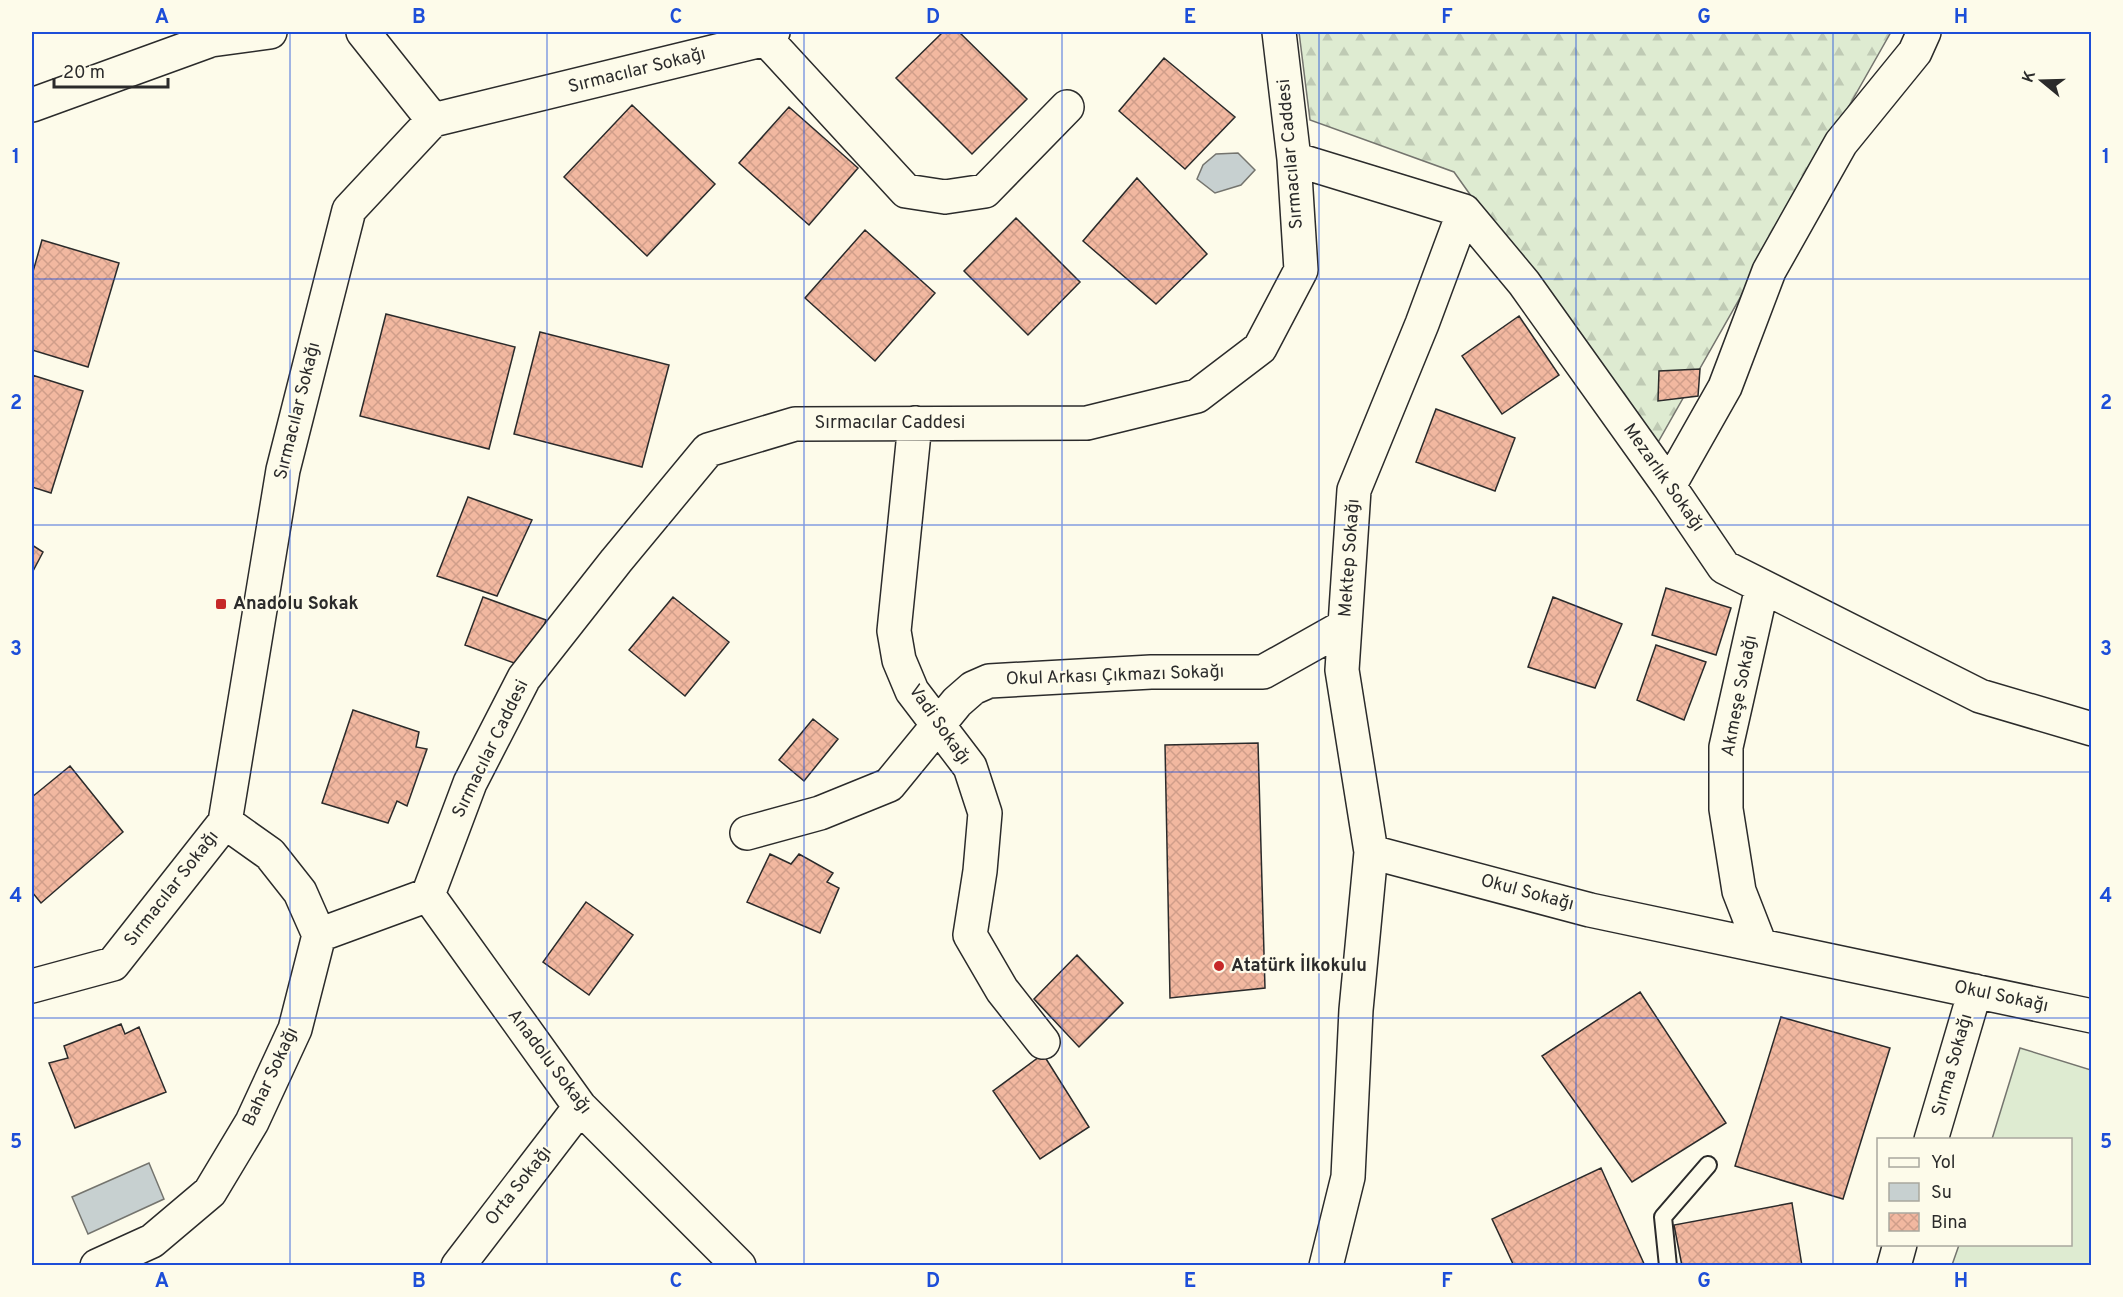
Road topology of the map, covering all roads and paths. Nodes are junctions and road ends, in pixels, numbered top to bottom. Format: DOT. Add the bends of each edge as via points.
graph roads {
  1 [pos="270,32"];
  2 [pos="363,32"];
  3 [pos="1279,32"];
  4 [pos="1924,32"];
  5 [pos="769,35"];
  6 [pos="32,105"];
  7 [pos="1067,107"];
  8 [pos="433,120"];
  9 [pos="1294,159"];
  10 [pos="1464,211"];
  11 [pos="915,423"];
  12 [pos="1669,486"];
  13 [pos="1762,587"];
  14 [pos="1345,626"];
  15 [pos="938,725"];
  16 [pos="2091,729"];
  17 [pos="225,822"];
  18 [pos="747,833"];
  19 [pos="1371,852"];
  20 [pos="428,895"];
  21 [pos="319,935"];
  22 [pos="1760,945"];
  23 [pos="32,986"];
  24 [pos="1975,991"];
  25 [pos="2091,1016"];
  26 [pos="1042,1042"];
  27 [pos="580,1107"];
  28 [pos="1932,1138"];
  29 [pos="1708,1165"];
  30 [pos="1900,1246"];
  31 [pos="97,1266"];
  32 [pos="458,1266"];
  33 [pos="739,1266"];
  34 [pos="1326,1266"];
  35 [pos="1668,1266"];
  36 [pos="1894,1266"];
  1 -- 6 [label="street" via="211,40"];
  2 -- 8 [label="street"];
  3 -- 9 [label="street, Sırmacılar Caddesi"];
  4 -- 12 [label="street" via="1915,52 1841,143 1769,271 1725,387"];
  5 -- 7 [label="street" via="906,191 945,197 985,191"];
  5 -- 8 [label="street, Sırmacılar Sokağı"];
  8 -- 17 [label="street, Sırmacılar Sokağı" via="349,210 283,470"];
  9 -- 10 [label="street"];
  9 -- 11 [label="street, Sırmacılar Caddesi" via="1301,270 1260,348 1197,396 1087,423"];
  10 -- 12 [label="street, Mezarlık Sokağı" via="1524,283"];
  10 -- 14 [label="street, Mektep Sokağı" via="1354,490"];
  11 -- 15 [label="street, Vadi Sokağı" via="894,631 899,660 912,691"];
  11 -- 20 [label="street, Sırmacılar Caddesi" via="795,424 708,450 524,678 470,783"];
  12 -- 13 [label="street, Mezarlık Sokağı" via="1724,567"];
  13 -- 16 [label="street, Mezarlık Sokağı" via="1980,696"];
  13 -- 22 [label="street, Akmeşe Sokağı" via="1726,747 1726,809 1739,891"];
  14 -- 15 [label="street, Okul Arkası Çıkmazı Sokağı" via="1263,672 1150,672 989,681 973,688"];
  14 -- 19 [label="street, Mektep Sokağı" via="1342,670"];
  15 -- 18 [label="street, Okul Arkası Çıkmazı Sokağı" via="889,785 820,813"];
  15 -- 26 [label="street, Vadi Sokağı" via="970,767 985,813 970,935 1002,990"];
  17 -- 21 [label="street" via="270,854 300,892"];
  17 -- 23 [label="street, Sırmacılar Sokağı" via="113,964"];
  19 -- 22 [label="street, Okul Sokağı" via="1590,910"];
  19 -- 34 [label="street" via="1356,1010 1348,1177"];
  20 -- 21 [label="street"];
  20 -- 27 [label="street, Anadolu Sokağı"];
  21 -- 31 [label="street, Bahar Sokağı" via="295,1029 252,1122 210,1192 152,1241"];
  22 -- 24 [label="street, Okul Sokağı"];
  24 -- 25 [label="street, Okul Sokağı"];
  24 -- 28 [label="street, Sırma Sokağı"];
  27 -- 32 [label="street, Orta Sokağı"];
  27 -- 33 [label="street, Anadolu Sokağı"];
  29 -- 35 [label="lane" via="1663,1217"];
  30 -- 36 [label="street"];
}
